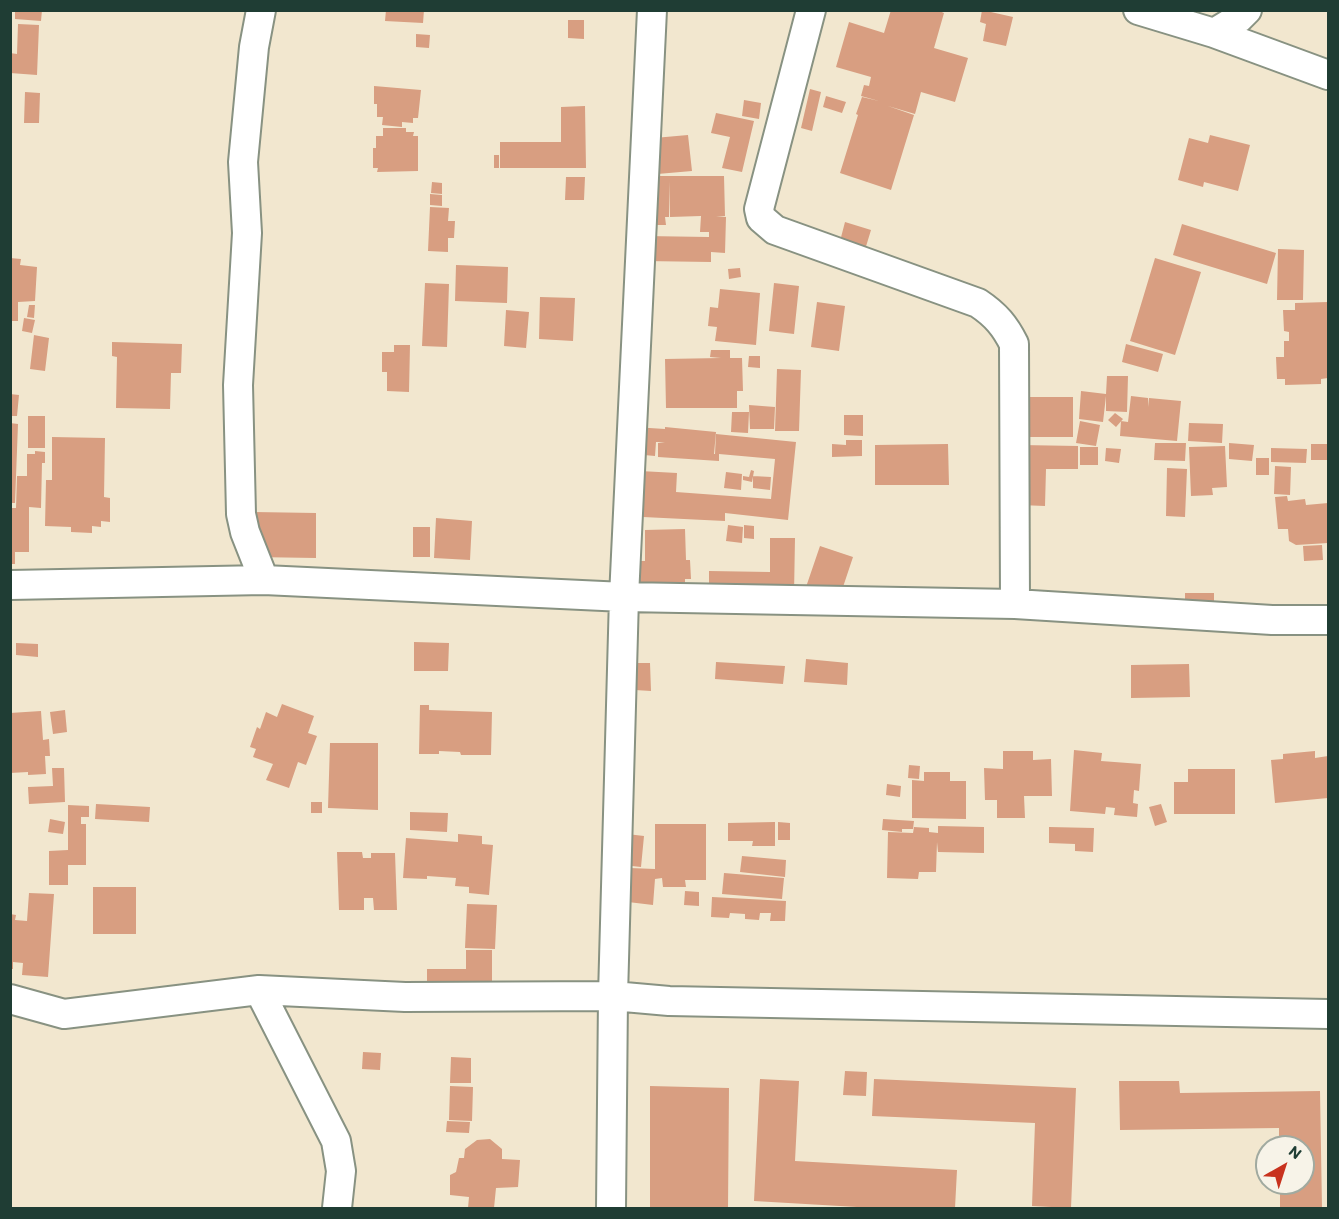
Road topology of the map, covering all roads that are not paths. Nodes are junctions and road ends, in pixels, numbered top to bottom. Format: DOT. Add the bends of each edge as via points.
graph roads {
  1 [pos="261,10"];
  2 [pos="652,10"];
  3 [pos="810,10"];
  4 [pos="1138,10"];
  5 [pos="1247,10"];
  6 [pos="1214,33"];
  7 [pos="1329,75"];
  8 [pos="264,580"];
  9 [pos="10,585"];
  10 [pos="624,597"];
  11 [pos="1014,604"];
  12 [pos="1329,620"];
  13 [pos="259,990"];
  14 [pos="613,996"];
  15 [pos="10,999"];
  16 [pos="1329,1014"];
  17 [pos="337,1209"];
  18 [pos="611,1209"];
  1 -- 8 [label="street" via="243,162 247,233 238,385 241,514"];
  2 -- 10 [label="street"];
  3 -- 11 [label="street" via="759,209 761,218 775,230 978,303 1004,325 1014,344"];
  4 -- 6 [label="street"];
  5 -- 6 [label="street"];
  6 -- 7 [label="street"];
  8 -- 9 [label="street"];
  8 -- 10 [label="street"];
  10 -- 11 [label="street"];
  10 -- 14 [label="street"];
  11 -- 12 [label="street"];
  13 -- 14 [label="street" via="405,997"];
  13 -- 15 [label="street" via="64,1014"];
  13 -- 17 [label="street" via="336,1141 341,1171"];
  14 -- 16 [label="street" via="669,1001"];
  14 -- 18 [label="street"];
}
